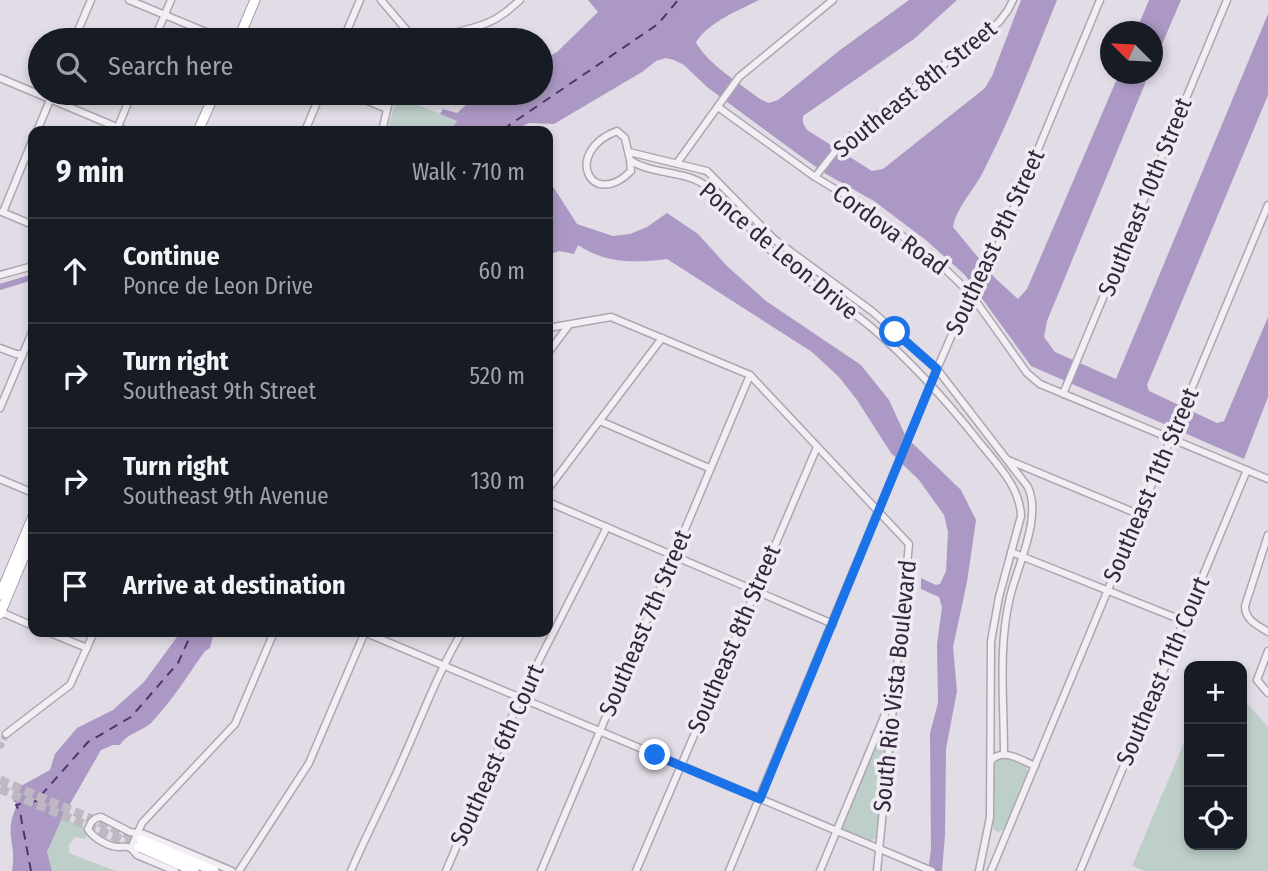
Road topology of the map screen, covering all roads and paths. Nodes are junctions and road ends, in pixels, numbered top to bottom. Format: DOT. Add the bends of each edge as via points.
graph roads {
  1 [pos="91,0"];
  2 [pos="129,0"];
  3 [pos="171,0"];
  4 [pos="255,0"];
  5 [pos="360,0"];
  6 [pos="381,0"];
  7 [pos="520,0"];
  8 [pos="833,0"];
  9 [pos="1013,0"];
  10 [pos="1100,0"];
  11 [pos="1227,0"];
  12 [pos="512,3"];
  13 [pos="165,15"];
  14 [pos="79,28"];
  15 [pos="159,28"];
  16 [pos="196,28"];
  17 [pos="243,28"];
  18 [pos="348,28"];
  19 [pos="405,28"];
  20 [pos="468,28"];
  21 [pos="0,78"];
  22 [pos="28,88"];
  23 [pos="720,104"];
  24 [pos="47,105"];
  25 [pos="68,105"];
  26 [pos="127,105"];
  27 [pos="210,105"];
  28 [pos="316,105"];
  29 [pos="378,105"];
  30 [pos="388,105"];
  31 [pos="387,109"];
  32 [pos="39,126"];
  33 [pos="109,126"];
  34 [pos="119,126"];
  35 [pos="200,126"];
  36 [pos="306,126"];
  37 [pos="383,126"];
  38 [pos="28,150"];
  39 [pos="630,156"];
  40 [pos="677,163"];
  41 [pos="817,174"];
  42 [pos="1268,205"];
  43 [pos="1,211"];
  44 [pos="28,223"];
  45 [pos="28,267"];
  46 [pos="0,275"];
  47 [pos="970,293"];
  48 [pos="569,325"];
  49 [pos="553,327"];
  50 [pos="662,338"];
  51 [pos="28,342"];
  52 [pos="553,346"];
  53 [pos="0,348"];
  54 [pos="23,354"];
  55 [pos="937,369"];
  56 [pos="750,375"];
  57 [pos="932,383"];
  58 [pos="1065,391"];
  59 [pos="0,408"];
  60 [pos="600,421"];
  61 [pos="1172,436"];
  62 [pos="817,447"];
  63 [pos="1005,459"];
  64 [pos="995,461"];
  65 [pos="709,468"];
  66 [pos="1247,470"];
  67 [pos="0,478"];
  68 [pos="1268,479"];
  69 [pos="553,482"];
  70 [pos="28,491"];
  71 [pos="553,504"];
  72 [pos="879,513"];
  73 [pos="1139,514"];
  74 [pos="607,527"];
  75 [pos="28,528"];
  76 [pos="1268,535"];
  77 [pos="28,547"];
  78 [pos="1011,552"];
  79 [pos="674,555"];
  80 [pos="1022,556"];
  81 [pos="1265,556"];
  82 [pos="1108,589"];
  83 [pos="754,590"];
  84 [pos="0,595"];
  85 [pos="1,613"];
  86 [pos="1184,621"];
  87 [pos="28,624"];
  88 [pos="833,624"];
  89 [pos="1268,632"];
  90 [pos="553,633"];
  91 [pos="60,637"];
  92 [pos="92,637"];
  93 [pos="272,637"];
  94 [pos="363,637"];
  95 [pos="377,637"];
  96 [pos="459,637"];
  97 [pos="551,637"];
  98 [pos="87,648"];
  99 [pos="1268,651"];
  100 [pos="443,665"];
  101 [pos="896,687"];
  102 [pos="1268,693"];
  103 [pos="520,698"];
  104 [pos="880,726"];
  105 [pos="891,730"];
  106 [pos="600,732"];
  107 [pos="6,734"];
  108 [pos="1004,744"];
  109 [pos="991,746"];
  110 [pos="1004,754"];
  111 [pos="991,761"];
  112 [pos="680,765"];
  113 [pos="1035,766"];
  114 [pos="760,799"];
  115 [pos="989,829"];
  116 [pos="836,831"];
  117 [pos="1006,834"];
  118 [pos="137,842"];
  119 [pos="878,849"];
  120 [pos="929,870"];
  121 [pos="176,871"];
  122 [pos="194,871"];
  123 [pos="214,871"];
  124 [pos="232,871"];
  125 [pos="239,871"];
  126 [pos="351,871"];
  127 [pos="446,871"];
  128 [pos="541,871"];
  129 [pos="636,871"];
  130 [pos="729,871"];
  131 [pos="820,871"];
  132 [pos="877,871"];
  133 [pos="979,871"];
  134 [pos="991,871"];
  135 [pos="1080,871"];
  1 -- 14 [label="street"];
  2 -- 13 [label="street"];
  3 -- 13 [label="street"];
  4 -- 17 [label="main road"];
  5 -- 18 [label="street"];
  6 -- 19 [label="street"];
  7 -- 12 [label="street"];
  8 -- 23 [label="street" via="740,77"];
  9 -- 41 [label="street, Southeast 8th Street" via="999,22 837,148"];
  10 -- 47 [label="street, Southeast 9th Street" via="990,265"];
  11 -- 58 [label="street, Southeast 10th Street"];
  12 -- 20 [label="street" via="501,16"];
  13 -- 15 [label="street"];
  13 -- 16 [label="street"];
  21 -- 22 [label="street"];
  23 -- 40 [label="street"];
  23 -- 41 [label="street, Cordova Road"];
  24 -- 32 [label="street"];
  25 -- 33 [label="street"];
  26 -- 34 [label="street"];
  27 -- 35 [label="main road"];
  28 -- 36 [label="street"];
  29 -- 31 [label="street"];
  30 -- 31 [label="street"];
  31 -- 37 [label="street"];
  38 -- 43 [label="street"];
  39 -- 39 [label="street, Ponce de Leon Drive" via="625,138 617,131 598,141 585,166 589,177 610,185 631,171"];
  39 -- 40 [label="street, Ponce de Leon Drive"];
  39 -- 57 [label="street, Ponce de Leon Drive" via="638,165 704,184 781,259 870,327"];
  40 -- 55 [label="street, Ponce de Leon Drive" via="707,171 775,240 873,313"];
  41 -- 47 [label="street, Cordova Road" via="942,266"];
  42 -- 61 [label="street, Southeast 11th Street"];
  43 -- 44 [label="street"];
  45 -- 46 [label="street"];
  47 -- 55 [label="street, Southeast 9th Street"];
  47 -- 58 [label="street, Cordova Road" via="1027,373 1040,384"];
  48 -- 49 [label="street"];
  48 -- 50 [label="street" via="611,317"];
  48 -- 52 [label="street"];
  50 -- 56 [label="street"];
  50 -- 60 [label="street"];
  51 -- 54 [label="street"];
  53 -- 54 [label="street"];
  54 -- 59 [label="street"];
  55 -- 57 [label="street, Southeast 9th Street"];
  55 -- 63 [label="street, Ponce de Leon Drive"];
  56 -- 62 [label="street, South Rio Vista Boulevard"];
  56 -- 65 [label="street, Southeast 7th Street"];
  57 -- 64 [label="street, Ponce de Leon Drive"];
  57 -- 72 [label="street, Southeast 9th Street"];
  58 -- 61 [label="street, Cordova Road"];
  60 -- 65 [label="street"];
  60 -- 69 [label="street"];
  61 -- 66 [label="street, Cordova Road"];
  61 -- 73 [label="street, Southeast 11th Street"];
  62 -- 72 [label="street, South Rio Vista Boulevard"];
  62 -- 83 [label="street, Southeast 8th Street"];
  63 -- 64 [label="street"];
  63 -- 73 [label="street"];
  63 -- 80 [label="street, Ponce de Leon Drive" via="1032,496"];
  64 -- 78 [label="street, Ponce de Leon Drive" via="1020,503"];
  65 -- 79 [label="street, Southeast 7th Street"];
  66 -- 68 [label="street, Cordova Road"];
  66 -- 86 [label="street, Southeast 11th Court"];
  67 -- 70 [label="street"];
  71 -- 74 [label="street"];
  72 -- 88 [label="street, Southeast 9th Street"];
  72 -- 101 [label="street, South Rio Vista Boulevard" via="909,544"];
  73 -- 82 [label="street, Southeast 11th Street"];
  74 -- 79 [label="street"];
  74 -- 90 [label="street, Southeast 6th Court"];
  75 -- 84 [label="main road"];
  76 -- 81 [label="street"];
  77 -- 85 [label="main road"];
  78 -- 80 [label="street"];
  78 -- 109 [label="street, Ponce de Leon Drive" via="991,641"];
  79 -- 83 [label="street"];
  79 -- 106 [label="street, Southeast 7th Street"];
  80 -- 82 [label="street"];
  80 -- 108 [label="street, Ponce de Leon Drive" via="1004,636"];
  81 -- 89 [label="street" via="1245,614"];
  82 -- 86 [label="street"];
  82 -- 113 [label="street, Southeast 11th Street"];
  83 -- 88 [label="street"];
  83 -- 112 [label="street, Southeast 8th Street"];
  85 -- 87 [label="street"];
  86 -- 135 [label="street, Southeast 11th Court"];
  88 -- 114 [label="street, Southeast 9th Street"];
  91 -- 98 [label="street"];
  92 -- 98 [label="street"];
  93 -- 118 [label="street" via="236,724 142,823"];
  94 -- 125 [label="street" via="309,763"];
  95 -- 100 [label="street"];
  96 -- 100 [label="street"];
  97 -- 103 [label="street, Southeast 6th Court"];
  98 -- 107 [label="street" via="70,685"];
  99 -- 102 [label="street" via="1257,680"];
  100 -- 103 [label="street"];
  100 -- 126 [label="street"];
  101 -- 104 [label="street"];
  101 -- 105 [label="street, South Rio Vista Boulevard"];
  103 -- 106 [label="street"];
  103 -- 127 [label="street, Southeast 6th Court"];
  104 -- 105 [label="street"];
  104 -- 116 [label="street"];
  105 -- 119 [label="street, South Rio Vista Boulevard"];
  106 -- 112 [label="street"];
  106 -- 128 [label="street, Southeast 7th Street"];
  108 -- 109 [label="street"];
  108 -- 110 [label="street, Ponce de Leon Drive"];
  109 -- 111 [label="street, Ponce de Leon Drive"];
  110 -- 111 [label="street"];
  110 -- 113 [label="street"];
  111 -- 115 [label="street, Ponce de Leon Drive"];
  112 -- 114 [label="street"];
  112 -- 129 [label="street, Southeast 8th Street"];
  113 -- 117 [label="street, Southeast 11th Street"];
  114 -- 116 [label="street"];
  114 -- 130 [label="street, Southeast 9th Street"];
  115 -- 117 [label="street"];
  115 -- 133 [label="street, Ponce de Leon Drive"];
  116 -- 119 [label="street"];
  116 -- 131 [label="street"];
  117 -- 134 [label="street, Southeast 11th Street"];
  118 -- 118 [label="street" via="101,817 88,829 93,837 114,846"];
  118 -- 121 [label="street" via="137,855"];
  118 -- 122 [label="main road"];
  118 -- 123 [label="main road"];
  118 -- 124 [label="street" via="144,834"];
  119 -- 120 [label="street"];
  119 -- 132 [label="street, South Rio Vista Boulevard"];
}
